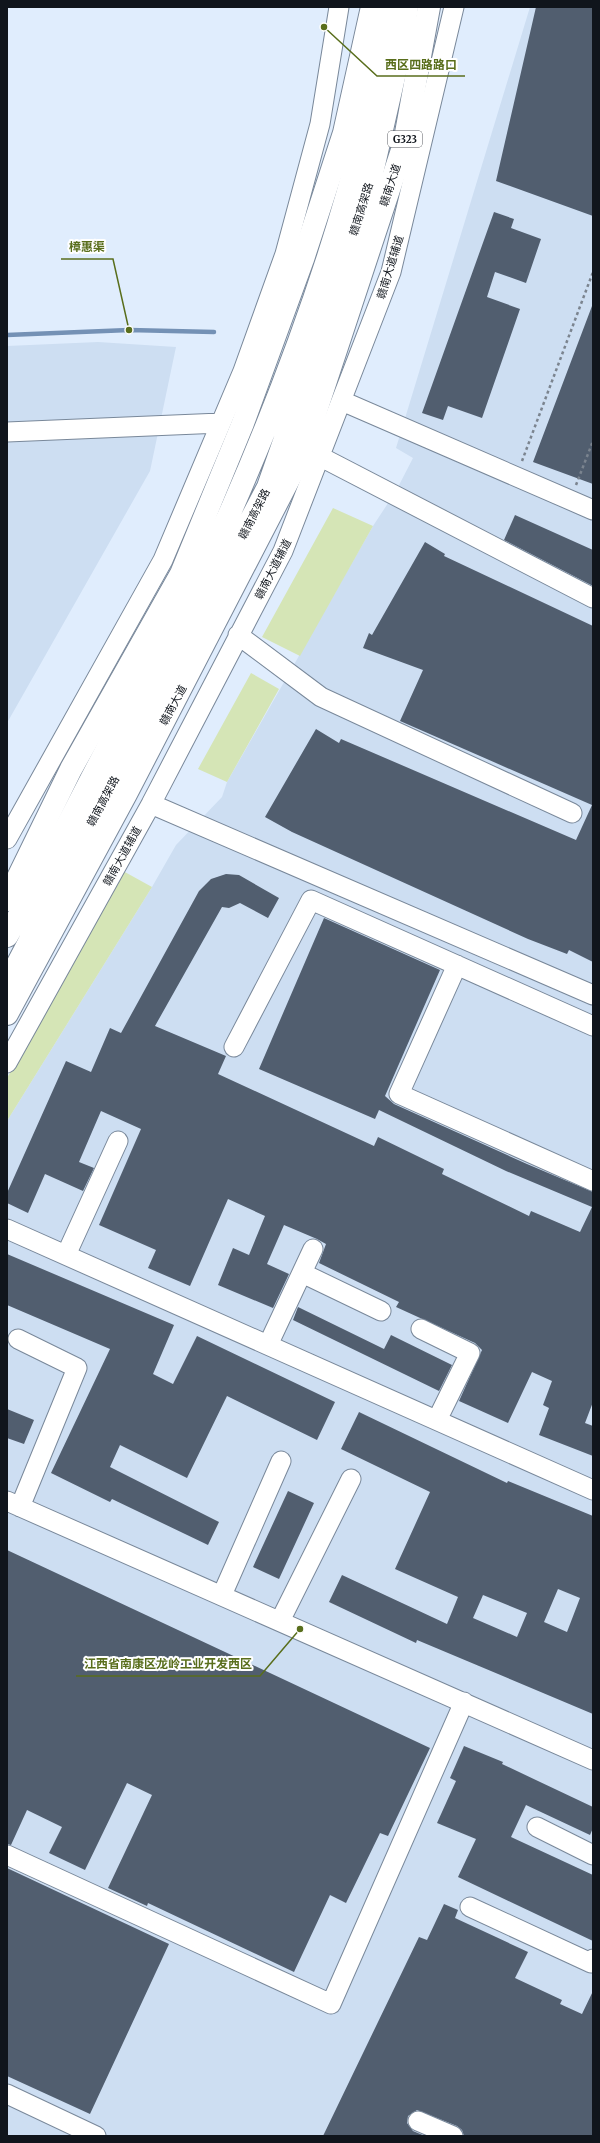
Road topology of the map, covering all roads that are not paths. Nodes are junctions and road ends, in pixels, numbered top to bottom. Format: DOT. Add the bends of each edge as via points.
graph roads {
  1 [pos="339,7"];
  2 [pos="372,7"];
  3 [pos="390,7"];
  4 [pos="407,7"];
  5 [pos="429,7"];
  6 [pos="454,10"];
  7 [pos="294,256"];
  8 [pos="253,370"];
  9 [pos="342,401"];
  10 [pos="221,423"];
  11 [pos="7,432"];
  12 [pos="319,456"];
  13 [pos="593,510"];
  14 [pos="593,598"];
  15 [pos="238,635"];
  16 [pos="151,804"];
  17 [pos="572,813"];
  18 [pos="7,839"];
  19 [pos="7,900"];
  20 [pos="7,936"];
  21 [pos="457,965"];
  22 [pos="7,984"];
  23 [pos="593,995"];
  24 [pos="7,1014"];
  25 [pos="593,1026"];
  26 [pos="234,1047"];
  27 [pos="7,1063"];
  28 [pos="118,1141"];
  29 [pos="593,1181"];
  30 [pos="7,1229"];
  31 [pos="313,1249"];
  32 [pos="66,1255"];
  33 [pos="302,1273"];
  34 [pos="381,1311"];
  35 [pos="421,1329"];
  36 [pos="18,1339"];
  37 [pos="268,1345"];
  38 [pos="436,1420"];
  39 [pos="282,1461"];
  40 [pos="350,1479"];
  41 [pos="593,1490"];
  42 [pos="13,1504"];
  43 [pos="222,1596"];
  44 [pos="280,1621"];
  45 [pos="464,1702"];
  46 [pos="593,1760"];
  47 [pos="537,1827"];
  48 [pos="7,1855"];
  49 [pos="593,1855"];
  50 [pos="470,1907"];
  51 [pos="593,1959"];
  52 [pos="7,2094"];
  53 [pos="418,2121"];
  54 [pos="96,2136"];
  55 [pos="454,2136"];
  1 -- 7 [label="street" via="320,124"];
  2 -- 7 [label="main road" via="344,133"];
  3 -- 20 [label="main road, 赣南高架路" via="384,47 360,146 322,273 273,408 231,511 31,895"];
  4 -- 22 [label="main road, 赣南高架路" via="402,42 370,182 324,328 268,487"];
  5 -- 24 [label="main road, 赣南大道 / G323" via="404,144 301,456 126,794"];
  6 -- 9 [label="street, 赣南大道辅道" via="391,272"];
  7 -- 8 [label="main road"];
  8 -- 10 [label="street"];
  8 -- 19 [label="main road" via="243,423 181,574 71,769"];
  9 -- 12 [label="street, 赣南大道辅道"];
  9 -- 13 [label="street"];
  10 -- 11 [label="street"];
  10 -- 18 [label="street" via="163,560"];
  12 -- 14 [label="street"];
  12 -- 15 [label="street, 赣南大道辅道" via="284,551"];
  15 -- 16 [label="street, 赣南大道辅道"];
  15 -- 17 [label="street" via="321,697"];
  16 -- 23 [label="street"];
  16 -- 27 [label="street, 赣南大道辅道"];
  21 -- 25 [label="street"];
  21 -- 26 [label="street" via="311,900"];
  21 -- 29 [label="street" via="399,1094"];
  28 -- 32 [label="street"];
  30 -- 32 [label="street"];
  31 -- 33 [label="street"];
  32 -- 37 [label="street"];
  33 -- 34 [label="street"];
  33 -- 37 [label="street"];
  35 -- 38 [label="street" via="470,1353"];
  36 -- 42 [label="street" via="77,1368"];
  37 -- 38 [label="street"];
  38 -- 41 [label="street"];
  39 -- 43 [label="street"];
  40 -- 44 [label="street"];
  42 -- 43 [label="street"];
  43 -- 44 [label="street"];
  44 -- 45 [label="street"];
  45 -- 46 [label="street"];
  45 -- 48 [label="street" via="331,2004"];
  47 -- 49 [label="street"];
  50 -- 51 [label="street" via="591,1963"];
  52 -- 54 [label="street"];
  53 -- 55 [label="street"];
}
